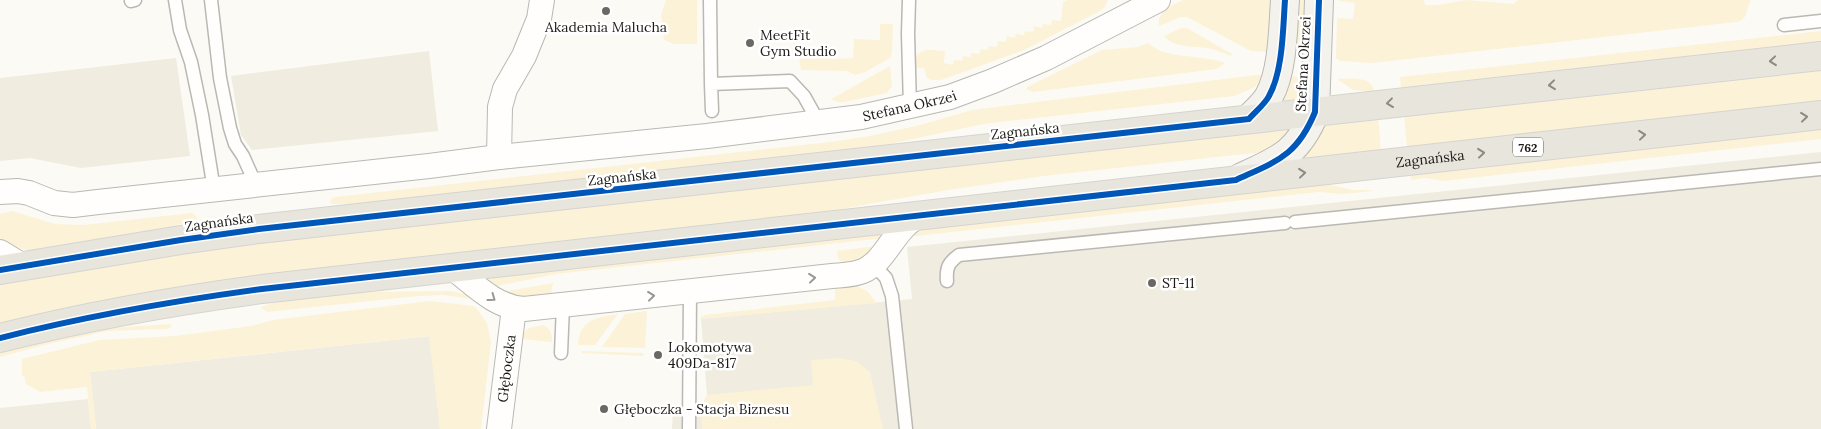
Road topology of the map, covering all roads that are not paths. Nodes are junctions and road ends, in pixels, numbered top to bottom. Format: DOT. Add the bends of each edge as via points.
graph roads {
  1 [pos="135,0"];
  2 [pos="175,0"];
  3 [pos="211,0"];
  4 [pos="542,0"];
  5 [pos="710,0"];
  6 [pos="909,0"];
  7 [pos="1285,0"];
  8 [pos="1319,0"];
  9 [pos="131,1"];
  10 [pos="1145,3"];
  11 [pos="1821,21"];
  12 [pos="1784,25"];
  13 [pos="1821,56"];
  14 [pos="710,84"];
  15 [pos="910,107"];
  16 [pos="712,110"];
  17 [pos="1315,112"];
  18 [pos="1821,115"];
  19 [pos="1248,119"];
  20 [pos="819,123"];
  21 [pos="499,157"];
  22 [pos="1821,169"];
  23 [pos="1236,180"];
  24 [pos="256,185"];
  25 [pos="214,190"];
  26 [pos="0,192"];
  27 [pos="922,214"];
  28 [pos="0,252"];
  29 [pos="874,264"];
  30 [pos="12,268"];
  31 [pos="453,268"];
  32 [pos="948,281"];
  33 [pos="690,292"];
  34 [pos="563,306"];
  35 [pos="514,308"];
  36 [pos="0,338"];
  37 [pos="561,353"];
  38 [pos="499,429"];
  39 [pos="689,429"];
  40 [pos="906,429"];
  1 -- 9 [label="lane"];
  2 -- 25 [label="lane" via="202,115"];
  3 -- 24 [label="lane" via="220,78 230,128"];
  4 -- 21 [label="street" via="539,19 524,56 505,89 500,107"];
  5 -- 14 [label="lane"];
  6 -- 15 [label="lane"];
  7 -- 19 [label="street, Stefana Okrzei" via="1282,47 1274,83 1269,96"];
  8 -- 17 [label="street, Stefana Okrzei"];
  10 -- 15 [label="street, Stefana Okrzei" via="1046,58 950,97"];
  11 -- 12 [label="lane"];
  13 -- 17 [label="main road, Zagnańska, one-way"];
  14 -- 16 [label="lane"];
  14 -- 20 [label="lane" via="790,81 804,96"];
  15 -- 20 [label="street, Stefana Okrzei"];
  17 -- 19 [label="main road, Zagnańska"];
  17 -- 23 [label="street, Stefana Okrzei" via="1299,143 1290,152"];
  23 -- 18 [label="main road, Zagnańska / 762, one-way"];
  19 -- 30 [label="main road, Zagnańska" via="259,229"];
  20 -- 21 [label="street"];
  21 -- 24 [label="street"];
  22 -- 32 [label="lane" via="959,255 950,261 946,270"];
  23 -- 27 [label="main road, Zagnańska / 762"];
  24 -- 25 [label="street"];
  25 -- 26 [label="street" via="73,204 54,203 18,191"];
  27 -- 29 [label="street" via="904,226"];
  27 -- 31 [label="main road, Zagnańska / 762"];
  28 -- 30 [label="street"];
  33 -- 29 [label="street, one-way" via="852,274"];
  29 -- 40 [label="lane" via="886,278 892,296"];
  31 -- 35 [label="street, one-way" via="495,301"];
  31 -- 36 [label="main road, Zagnańska / 762" via="162,303"];
  34 -- 33 [label="street, one-way"];
  33 -- 39 [label="lane"];
  34 -- 35 [label="street"];
  34 -- 37 [label="lane"];
  35 -- 38 [label="street, Głęboczka"];
}
